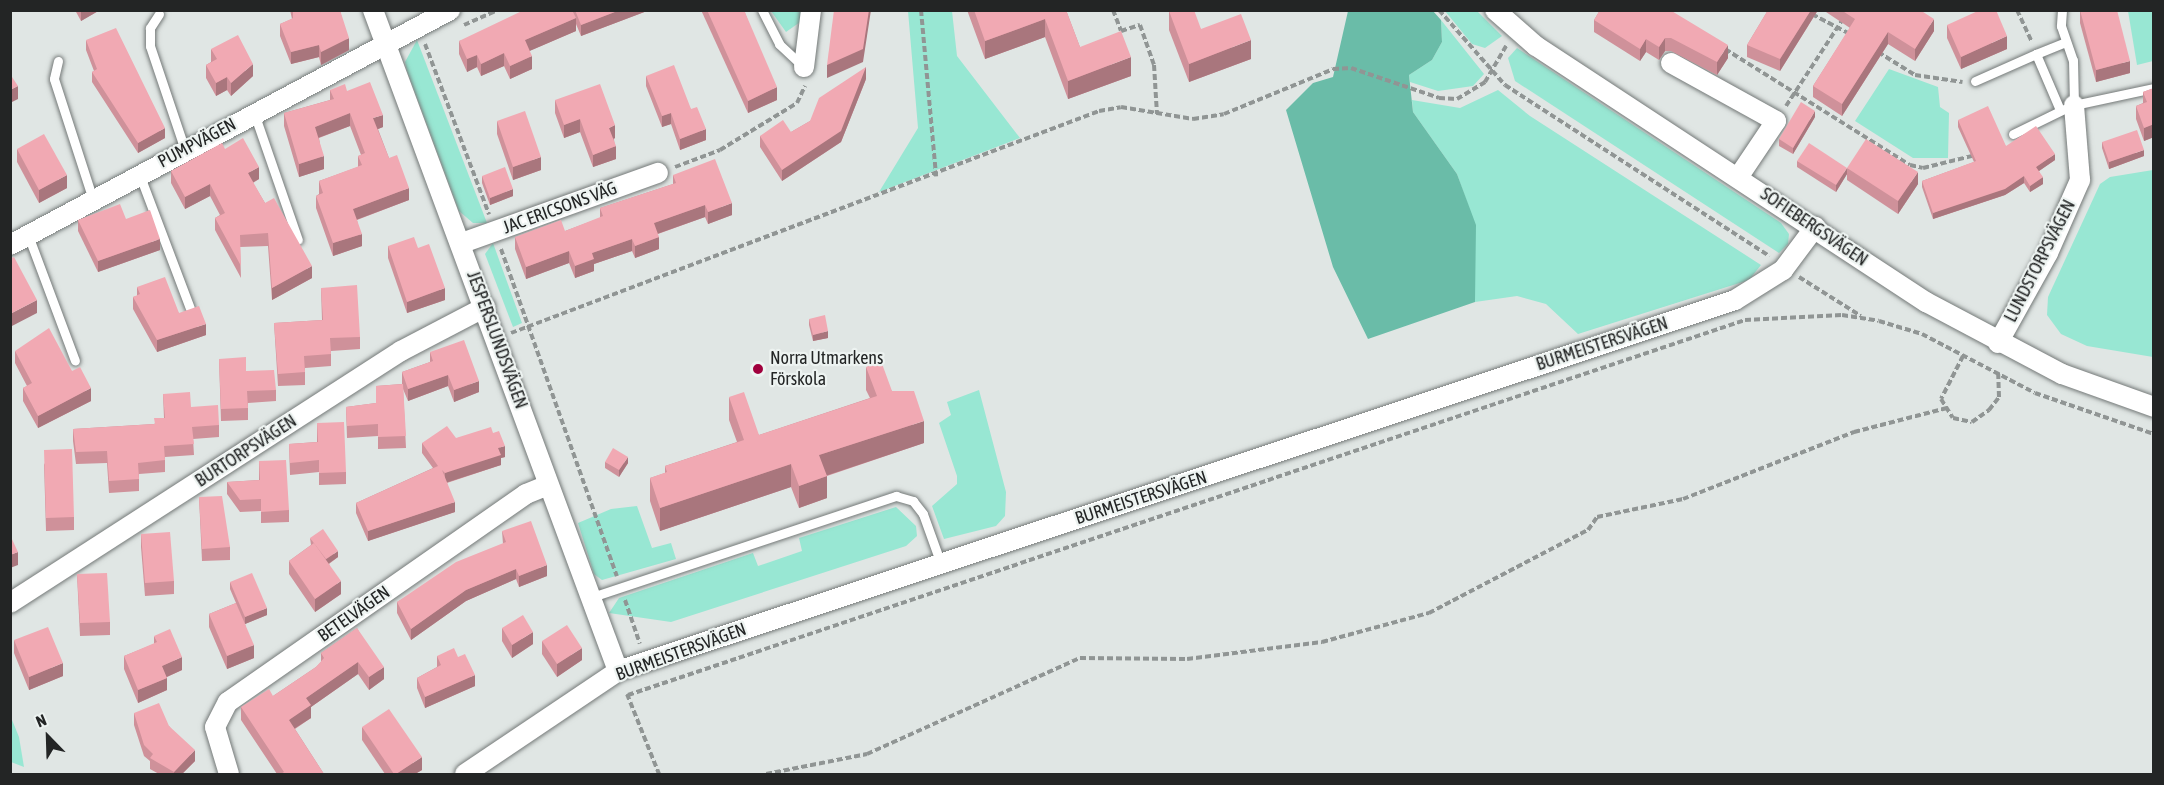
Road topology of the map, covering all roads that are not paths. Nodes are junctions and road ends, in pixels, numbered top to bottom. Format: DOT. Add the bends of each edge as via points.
graph roads {
  1 [pos="373,10"];
  2 [pos="450,10"];
  3 [pos="762,10"];
  4 [pos="811,10"];
  5 [pos="1495,10"];
  6 [pos="2062,10"];
  7 [pos="159,14"];
  8 [pos="2065,42"];
  9 [pos="386,46"];
  10 [pos="2036,54"];
  11 [pos="58,62"];
  12 [pos="1671,63"];
  13 [pos="804,67"];
  14 [pos="1976,81"];
  15 [pos="2154,88"];
  16 [pos="2067,108"];
  17 [pos="254,113"];
  18 [pos="2013,134"];
  19 [pos="185,150"];
  20 [pos="658,173"];
  21 [pos="139,175"];
  22 [pos="1739,176"];
  23 [pos="93,200"];
  24 [pos="1815,227"];
  25 [pos="28,235"];
  26 [pos="298,240"];
  27 [pos="462,243"];
  28 [pos="10,245"];
  29 [pos="485,307"];
  30 [pos="190,308"];
  31 [pos="1998,343"];
  32 [pos="75,361"];
  33 [pos="2154,407"];
  34 [pos="548,485"];
  35 [pos="941,564"];
  36 [pos="589,598"];
  37 [pos="10,603"];
  38 [pos="618,671"];
  39 [pos="229,774"];
  40 [pos="465,774"];
  1 -- 9 [label="street, JESPERSLUNDSVÄGEN"];
  2 -- 9 [label="street, PUMPVÄGEN"];
  3 -- 13 [label="lane" via="779,44"];
  4 -- 13 [label="street"];
  5 -- 22 [label="street, SOFIEBERGSVÄGEN" via="1556,59"];
  6 -- 8 [label="lane, LUNDSTORPSVÄGEN"];
  7 -- 19 [label="lane" via="150,27 150,46"];
  8 -- 10 [label="lane"];
  8 -- 16 [label="lane, LUNDSTORPSVÄGEN" via="2073,60"];
  9 -- 17 [label="street, PUMPVÄGEN"];
  9 -- 27 [label="street, JESPERSLUNDSVÄGEN"];
  10 -- 14 [label="lane"];
  10 -- 16 [label="lane"];
  11 -- 23 [label="lane" via="54,79"];
  12 -- 22 [label="street" via="1776,121"];
  15 -- 16 [label="lane"];
  16 -- 18 [label="lane"];
  16 -- 31 [label="street, LUNDSTORPSVÄGEN" via="2080,180 2049,253"];
  17 -- 19 [label="street, PUMPVÄGEN"];
  17 -- 26 [label="lane"];
  19 -- 21 [label="street, PUMPVÄGEN"];
  20 -- 27 [label="street, JAC ERICSONS VÄG"];
  21 -- 23 [label="street, PUMPVÄGEN"];
  21 -- 30 [label="lane"];
  22 -- 24 [label="street, SOFIEBERGSVÄGEN"];
  23 -- 25 [label="street, PUMPVÄGEN"];
  24 -- 31 [label="street, SOFIEBERGSVÄGEN"];
  24 -- 35 [label="street, BURMEISTERSVÄGEN" via="1783,270 1735,300"];
  25 -- 28 [label="street, PUMPVÄGEN"];
  25 -- 32 [label="lane"];
  27 -- 29 [label="street, JESPERSLUNDSVÄGEN"];
  29 -- 34 [label="street, JESPERSLUNDSVÄGEN"];
  29 -- 37 [label="street, BURTORPSVÄGEN" via="401,351"];
  31 -- 33 [label="street, SOFIEBERGSVÄGEN" via="2062,374"];
  34 -- 36 [label="street, JESPERSLUNDSVÄGEN"];
  34 -- 39 [label="street, BETELVÄGEN" via="526,494 228,702 215,727"];
  35 -- 36 [label="lane" via="924,514 913,501 896,496"];
  35 -- 38 [label="street, BURMEISTERSVÄGEN"];
  36 -- 38 [label="street, JESPERSLUNDSVÄGEN"];
  38 -- 40 [label="street, BURMEISTERSVÄGEN"];
}
